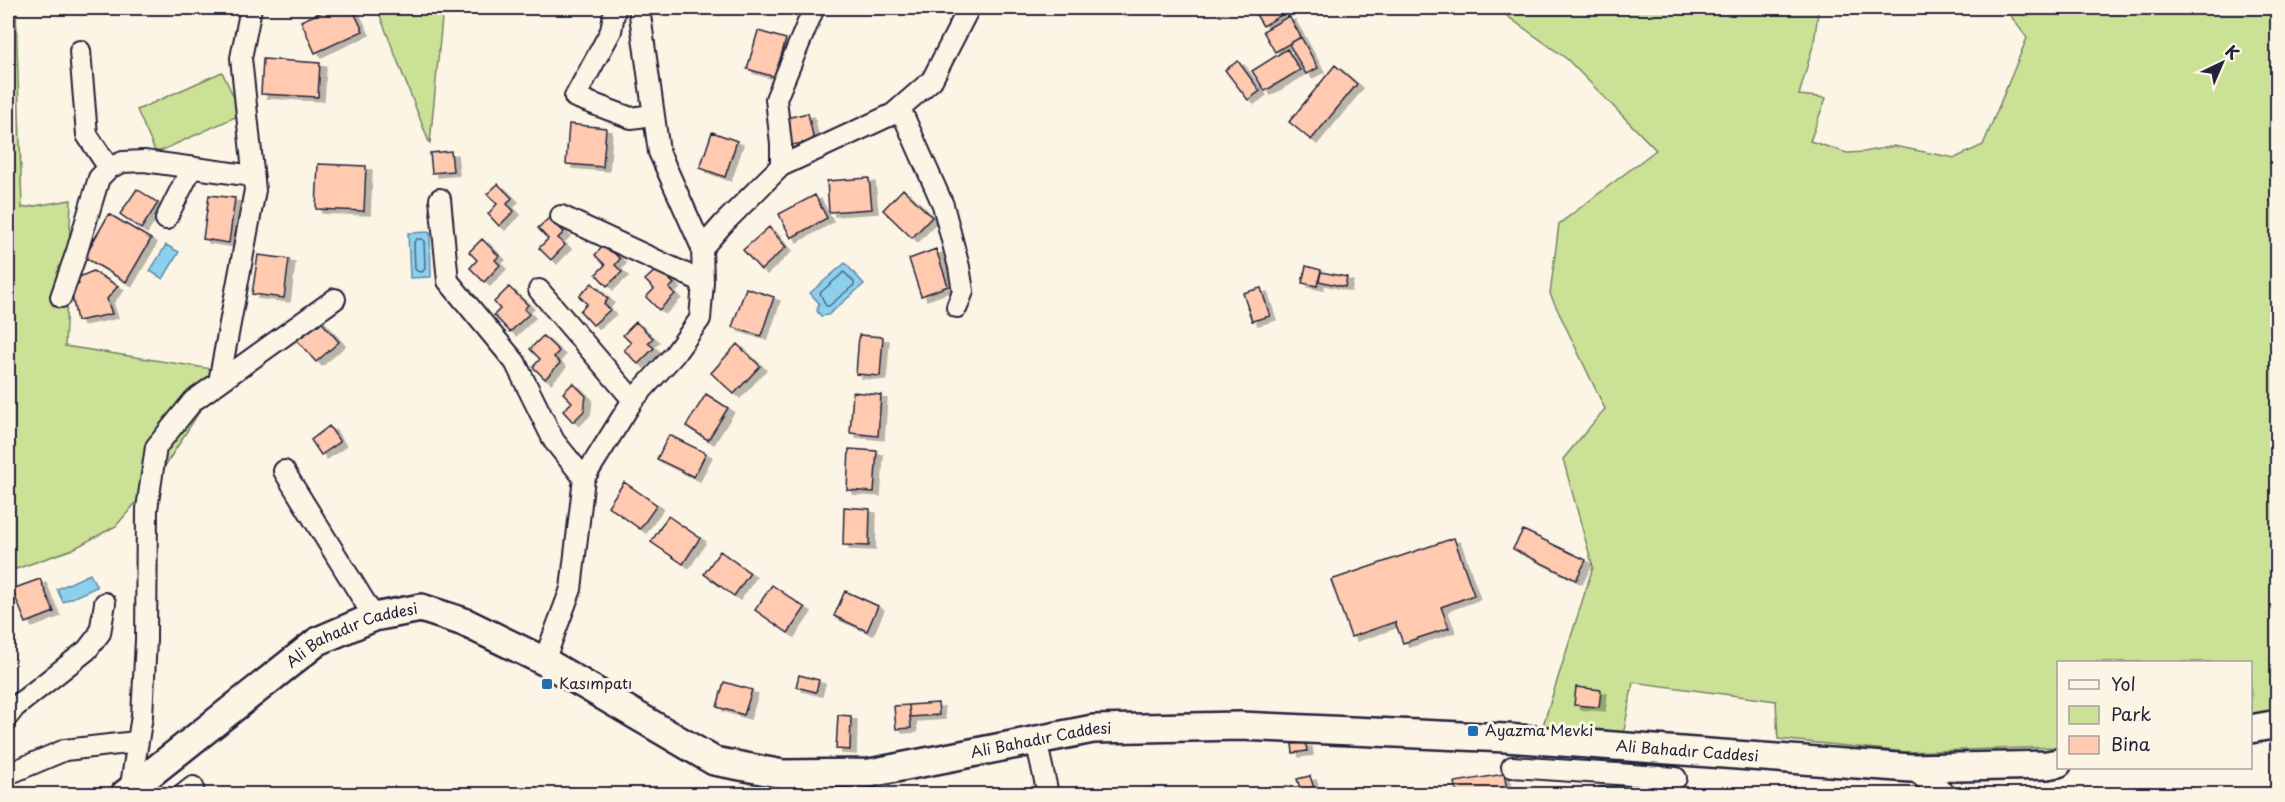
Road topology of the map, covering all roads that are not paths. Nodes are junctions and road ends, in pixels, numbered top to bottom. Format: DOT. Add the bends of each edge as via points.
graph roads {
  1 [pos="251,8"];
  2 [pos="615,8"];
  3 [pos="639,8"];
  4 [pos="814,8"];
  5 [pos="969,8"];
  6 [pos="80,51"];
  7 [pos="900,108"];
  8 [pos="654,115"];
  9 [pos="781,166"];
  10 [pos="192,167"];
  11 [pos="109,168"];
  12 [pos="253,176"];
  13 [pos="440,200"];
  14 [pos="561,216"];
  15 [pos="166,219"];
  16 [pos="702,248"];
  17 [pos="703,282"];
  18 [pos="539,290"];
  19 [pos="61,297"];
  20 [pos="335,299"];
  21 [pos="957,307"];
  22 [pos="219,382"];
  23 [pos="633,400"];
  24 [pos="284,471"];
  25 [pos="584,478"];
  26 [pos="105,603"];
  27 [pos="374,617"];
  28 [pos="544,661"];
  29 [pos="8,716"];
  30 [pos="2277,724"];
  31 [pos="2252,729"];
  32 [pos="1036,740"];
  33 [pos="136,742"];
  34 [pos="1678,750"];
  35 [pos="2057,763"];
  36 [pos="1512,767"];
  37 [pos="1911,768"];
  38 [pos="8,774"];
  39 [pos="1676,786"];
  40 [pos="128,793"];
  41 [pos="1047,795"];
  42 [pos="1945,795"];
  1 -- 12 [label="street" via="241,58"];
  2 -- 8 [label="street" via="611,30 575,97 631,118"];
  3 -- 8 [label="street"];
  4 -- 9 [label="street" via="776,99"];
  5 -- 7 [label="street" via="932,80"];
  6 -- 11 [label="street" via="87,135"];
  7 -- 9 [label="street"];
  7 -- 21 [label="street" via="943,205 963,291"];
  8 -- 16 [label="street" via="658,152"];
  9 -- 16 [label="street"];
  10 -- 11 [label="street" via="144,161 123,162"];
  10 -- 12 [label="street"];
  10 -- 15 [label="street"];
  11 -- 19 [label="street" via="99,178"];
  12 -- 22 [label="street" via="255,190"];
  13 -- 25 [label="street" via="448,281 515,362 554,441"];
  14 -- 17 [label="street"];
  16 -- 17 [label="street"];
  17 -- 23 [label="street" via="700,319"];
  18 -- 23 [label="street"];
  20 -- 22 [label="street"];
  22 -- 33 [label="street" via="193,401 156,447 147,509 146,640 142,716"];
  23 -- 25 [label="street"];
  24 -- 27 [label="street"];
  25 -- 28 [label="street" via="571,589"];
  26 -- 29 [label="street" via="100,633 87,650"];
  27 -- 28 [label="main road, Ali Bahadır Caddesi" via="421,608 464,622"];
  27 -- 40 [label="main road, Ali Bahadır Caddesi" via="318,641"];
  28 -- 32 [label="main road, Ali Bahadır Caddesi" via="714,761 783,774 870,773"];
  30 -- 31 [label="main road"];
  32 -- 34 [label="main road, Ali Bahadır Caddesi" via="1093,729 1240,726"];
  32 -- 41 [label="street"];
  33 -- 38 [label="street" via="65,750"];
  33 -- 40 [label="street"];
  34 -- 37 [label="main road, Ali Bahadır Caddesi"];
  34 -- 39 [label="street"];
  35 -- 37 [label="main road, Ali Bahadır Caddesi"];
  36 -- 39 [label="street"];
  37 -- 42 [label="street"];
}
